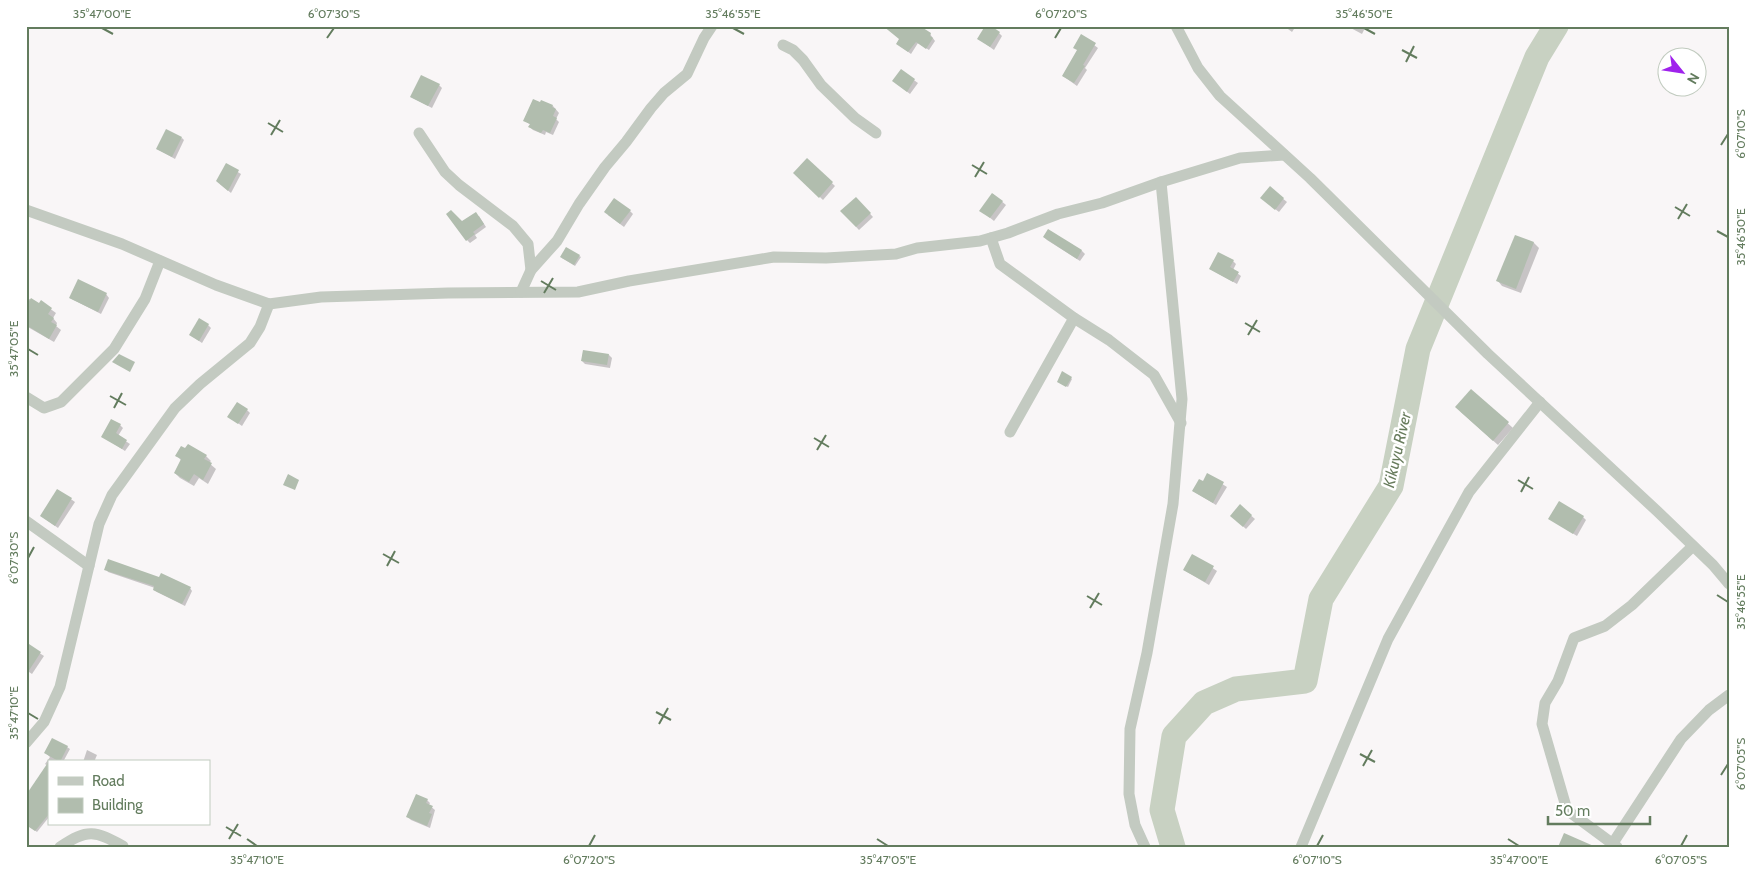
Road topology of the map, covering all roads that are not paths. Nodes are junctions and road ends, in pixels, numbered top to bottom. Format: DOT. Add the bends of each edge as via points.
graph roads {
  1 [pos="712,26"];
  2 [pos="1176,26"];
  3 [pos="783,45"];
  4 [pos="418,133"];
  5 [pos="876,133"];
  6 [pos="1284,155"];
  7 [pos="1160,182"];
  8 [pos="26,210"];
  9 [pos="990,238"];
  10 [pos="160,261"];
  11 [pos="531,270"];
  12 [pos="521,292"];
  13 [pos="269,304"];
  14 [pos="1074,318"];
  15 [pos="26,397"];
  16 [pos="1540,402"];
  17 [pos="1180,423"];
  18 [pos="1010,432"];
  19 [pos="26,521"];
  20 [pos="1694,546"];
  21 [pos="89,566"];
  22 [pos="1729,584"];
  23 [pos="1729,695"];
  24 [pos="26,743"];
  25 [pos="1615,845"];
  26 [pos="123,846"];
  27 [pos="60,847"];
  28 [pos="1145,847"];
  29 [pos="1301,847"];
  1 -- 11 [label="street" via="687,74 650,108 578,204 557,241"];
  2 -- 6 [label="street" via="1198,68 1220,96"];
  3 -- 5 [label="street" via="803,60 821,85 855,118"];
  4 -- 11 [label="street" via="445,172 513,226 528,244"];
  6 -- 7 [label="street" via="1240,158"];
  6 -- 16 [label="street"];
  7 -- 9 [label="street"];
  7 -- 17 [label="street" via="1182,399"];
  8 -- 10 [label="street"];
  9 -- 12 [label="street" via="896,254 774,257 578,292"];
  9 -- 14 [label="street" via="1000,264"];
  10 -- 13 [label="street"];
  10 -- 15 [label="street" via="145,299 114,349 61,402 44,408"];
  11 -- 12 [label="street"];
  12 -- 13 [label="street" via="322,297"];
  13 -- 21 [label="street" via="250,342 175,408 127,472 99,524"];
  14 -- 17 [label="street" via="1154,375"];
  14 -- 18 [label="street"];
  16 -- 20 [label="street"];
  16 -- 29 [label="street" via="1469,492 1388,639"];
  17 -- 28 [label="street" via="1173,504 1157,604 1130,729 1129,794"];
  19 -- 21 [label="street"];
  20 -- 22 [label="street"];
  20 -- 25 [label="street" via="1605,626 1574,638 1558,681 1545,703 1542,724 1567,810"];
  21 -- 24 [label="street" via="60,686 44,722"];
  23 -- 25 [label="street" via="1681,739"];
  26 -- 27 [label="street" via="102,835 86,833"];
}
